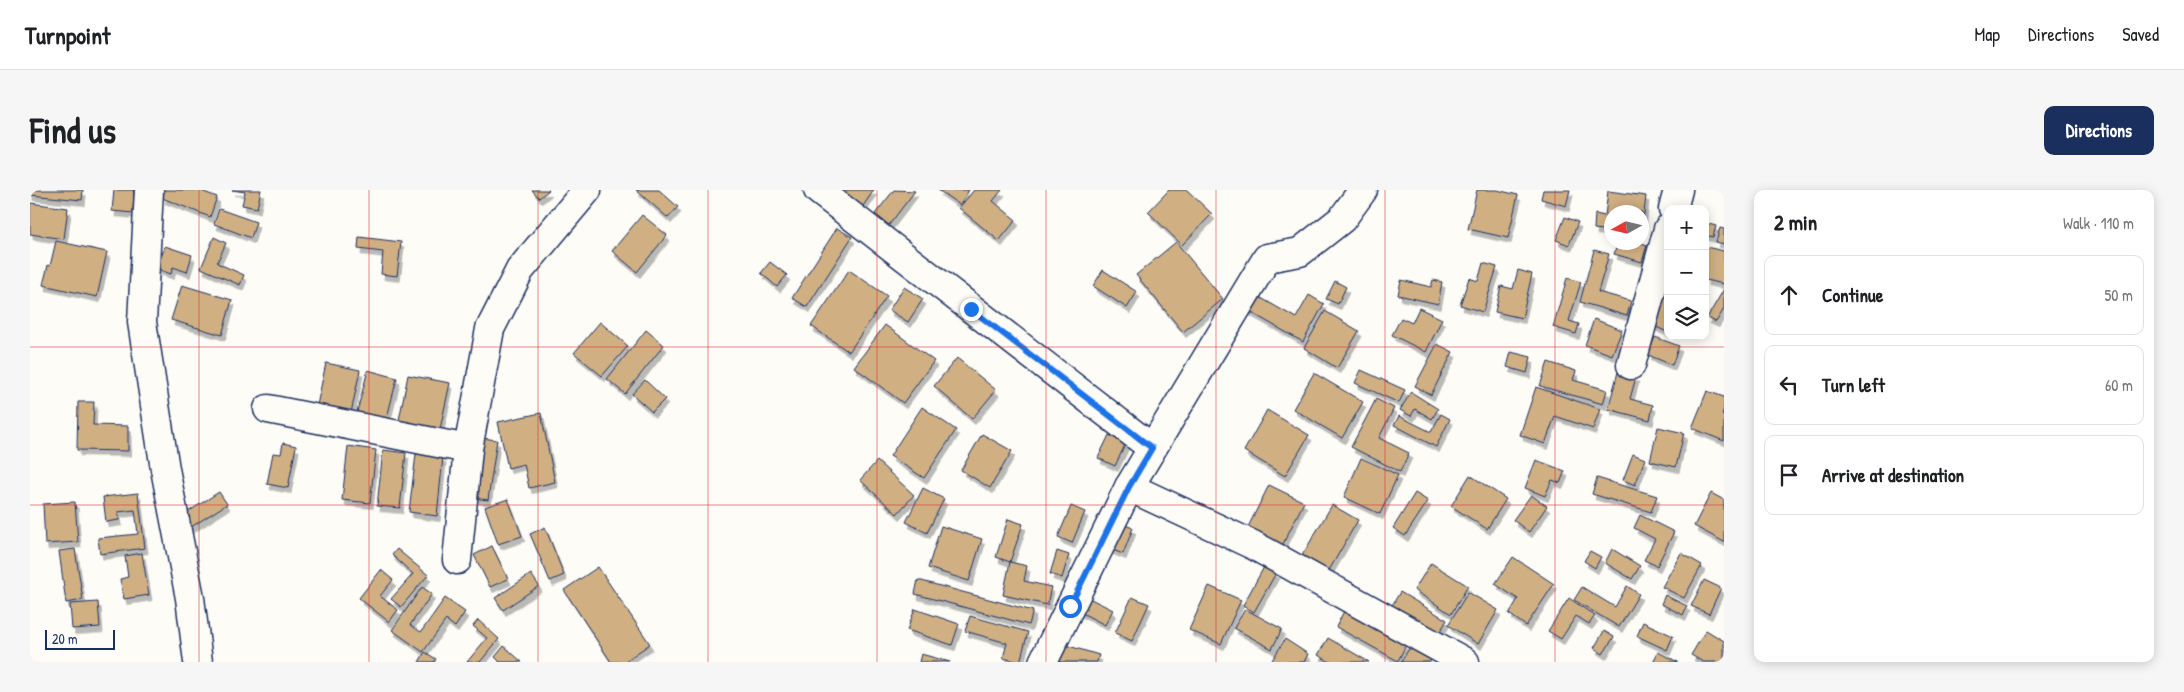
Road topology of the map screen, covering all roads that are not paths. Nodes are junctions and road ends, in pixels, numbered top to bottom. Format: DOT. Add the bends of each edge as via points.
graph roads {
  1 [pos="149,190"];
  2 [pos="587,190"];
  3 [pos="818,190"];
  4 [pos="1363,190"];
  5 [pos="1678,190"];
  6 [pos="1674,205"];
  7 [pos="1664,244"];
  8 [pos="1631,364"];
  9 [pos="268,410"];
  10 [pos="1152,448"];
  11 [pos="468,449"];
  12 [pos="1129,487"];
  13 [pos="457,560"];
  14 [pos="198,662"];
  15 [pos="1043,662"];
  16 [pos="1465,662"];
  1 -- 14 [label="street" via="142,322 165,469 190,598"];
  2 -- 11 [label="street" via="520,270 490,329"];
  3 -- 10 [label="street"];
  4 -- 10 [label="street" via="1342,219 1300,252 1266,258"];
  5 -- 6 [label="street"];
  7 -- 8 [label="street"];
  9 -- 11 [label="street"];
  10 -- 12 [label="street"];
  11 -- 13 [label="street"];
  12 -- 15 [label="street"];
  12 -- 16 [label="street" via="1253,545"];
}
